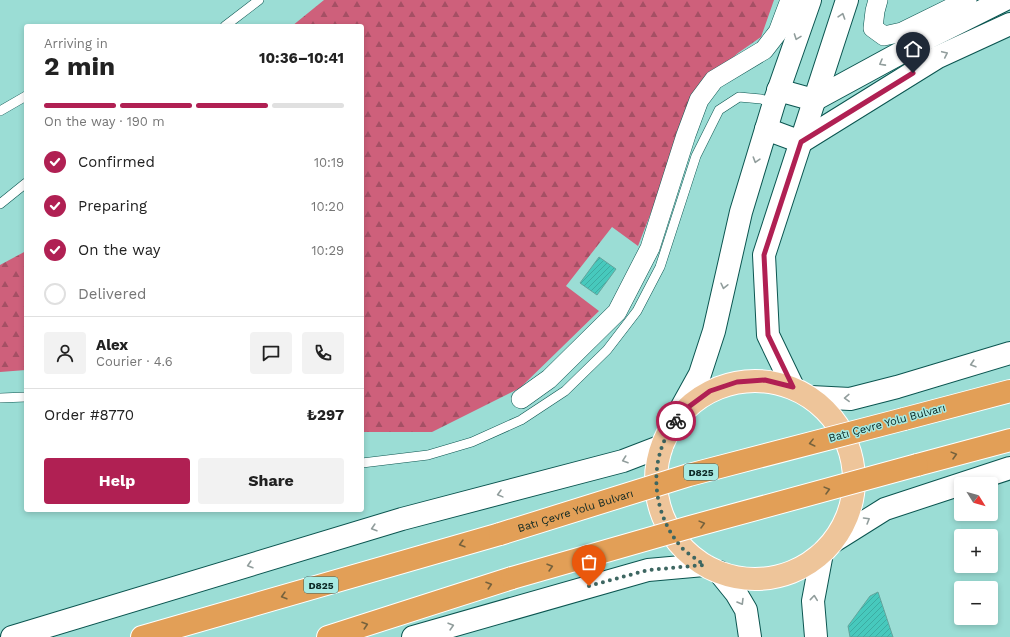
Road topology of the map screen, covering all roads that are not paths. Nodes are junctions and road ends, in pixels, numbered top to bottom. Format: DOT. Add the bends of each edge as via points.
graph roads {
  1 [pos="259,0"];
  2 [pos="790,0"];
  3 [pos="810,0"];
  4 [pos="847,0"];
  5 [pos="878,0"];
  6 [pos="967,0"];
  7 [pos="1004,0"];
  8 [pos="228,24"];
  9 [pos="1010,24"];
  10 [pos="776,96"];
  11 [pos="24,97"];
  12 [pos="814,100"];
  13 [pos="0,111"];
  14 [pos="766,129"];
  15 [pos="801,142"];
  16 [pos="24,185"];
  17 [pos="0,204"];
  18 [pos="1010,353"];
  19 [pos="1010,391"];
  20 [pos="802,392"];
  21 [pos="24,397"];
  22 [pos="0,398"];
  23 [pos="521,399"];
  24 [pos="665,438"];
  25 [pos="1010,440"];
  26 [pos="364,462"];
  27 [pos="1010,468"];
  28 [pos="828,547"];
  29 [pos="711,569"];
  30 [pos="12,637"];
  31 [pos="142,637"];
  32 [pos="328,637"];
  33 [pos="413,637"];
  34 [pos="750,637"];
  35 [pos="816,637"];
  1 -- 8 [label="lane"];
  2 -- 23 [label="street" via="778,32 764,50 714,80 699,100 650,248 617,312 549,379"];
  3 -- 10 [label="street, one-way"];
  12 -- 4 [label="street, one-way"];
  5 -- 6 [label="street" via="873,28 884,36 902,32"];
  7 -- 12 [label="street, one-way"];
  15 -- 9 [label="street, one-way" via="938,57"];
  10 -- 12 [label="street"];
  10 -- 14 [label="street"];
  10 -- 26 [label="lane" via="761,99 739,97 719,110 696,156 660,267 637,311 607,350 564,391 521,420 472,442 428,455"];
  11 -- 13 [label="lane"];
  12 -- 15 [label="street"];
  14 -- 15 [label="street"];
  14 -- 24 [label="street, one-way" via="741,212 714,331 700,374"];
  15 -- 20 [label="street" via="764,255 768,335"];
  16 -- 17 [label="lane"];
  18 -- 20 [label="street, one-way" via="850,399"];
  19 -- 31 [label="highway, Batı Çevre Yolu Bulvarı / D825, one-way, bridge" via="689,475 500,534"];
  20 -- 24 [label="main road" via="765,380 737,382 710,391 687,408"];
  20 -- 28 [label="main road" via="835,419 850,448 855,480 849,512"];
  21 -- 22 [label="lane"];
  24 -- 29 [label="main road" via="656,473 658,500 667,526 683,548"];
  24 -- 30 [label="street, one-way" via="623,461 402,519"];
  32 -- 25 [label="highway, one-way, bridge" via="512,578"];
  28 -- 27 [label="street, one-way" via="885,509"];
  28 -- 29 [label="main road" via="804,566 784,575 762,579 740,578"];
  35 -- 28 [label="street, one-way" via="813,601"];
  33 -- 29 [label="street, one-way" via="648,570"];
  29 -- 34 [label="street, one-way" via="736,593 746,610"];
}
